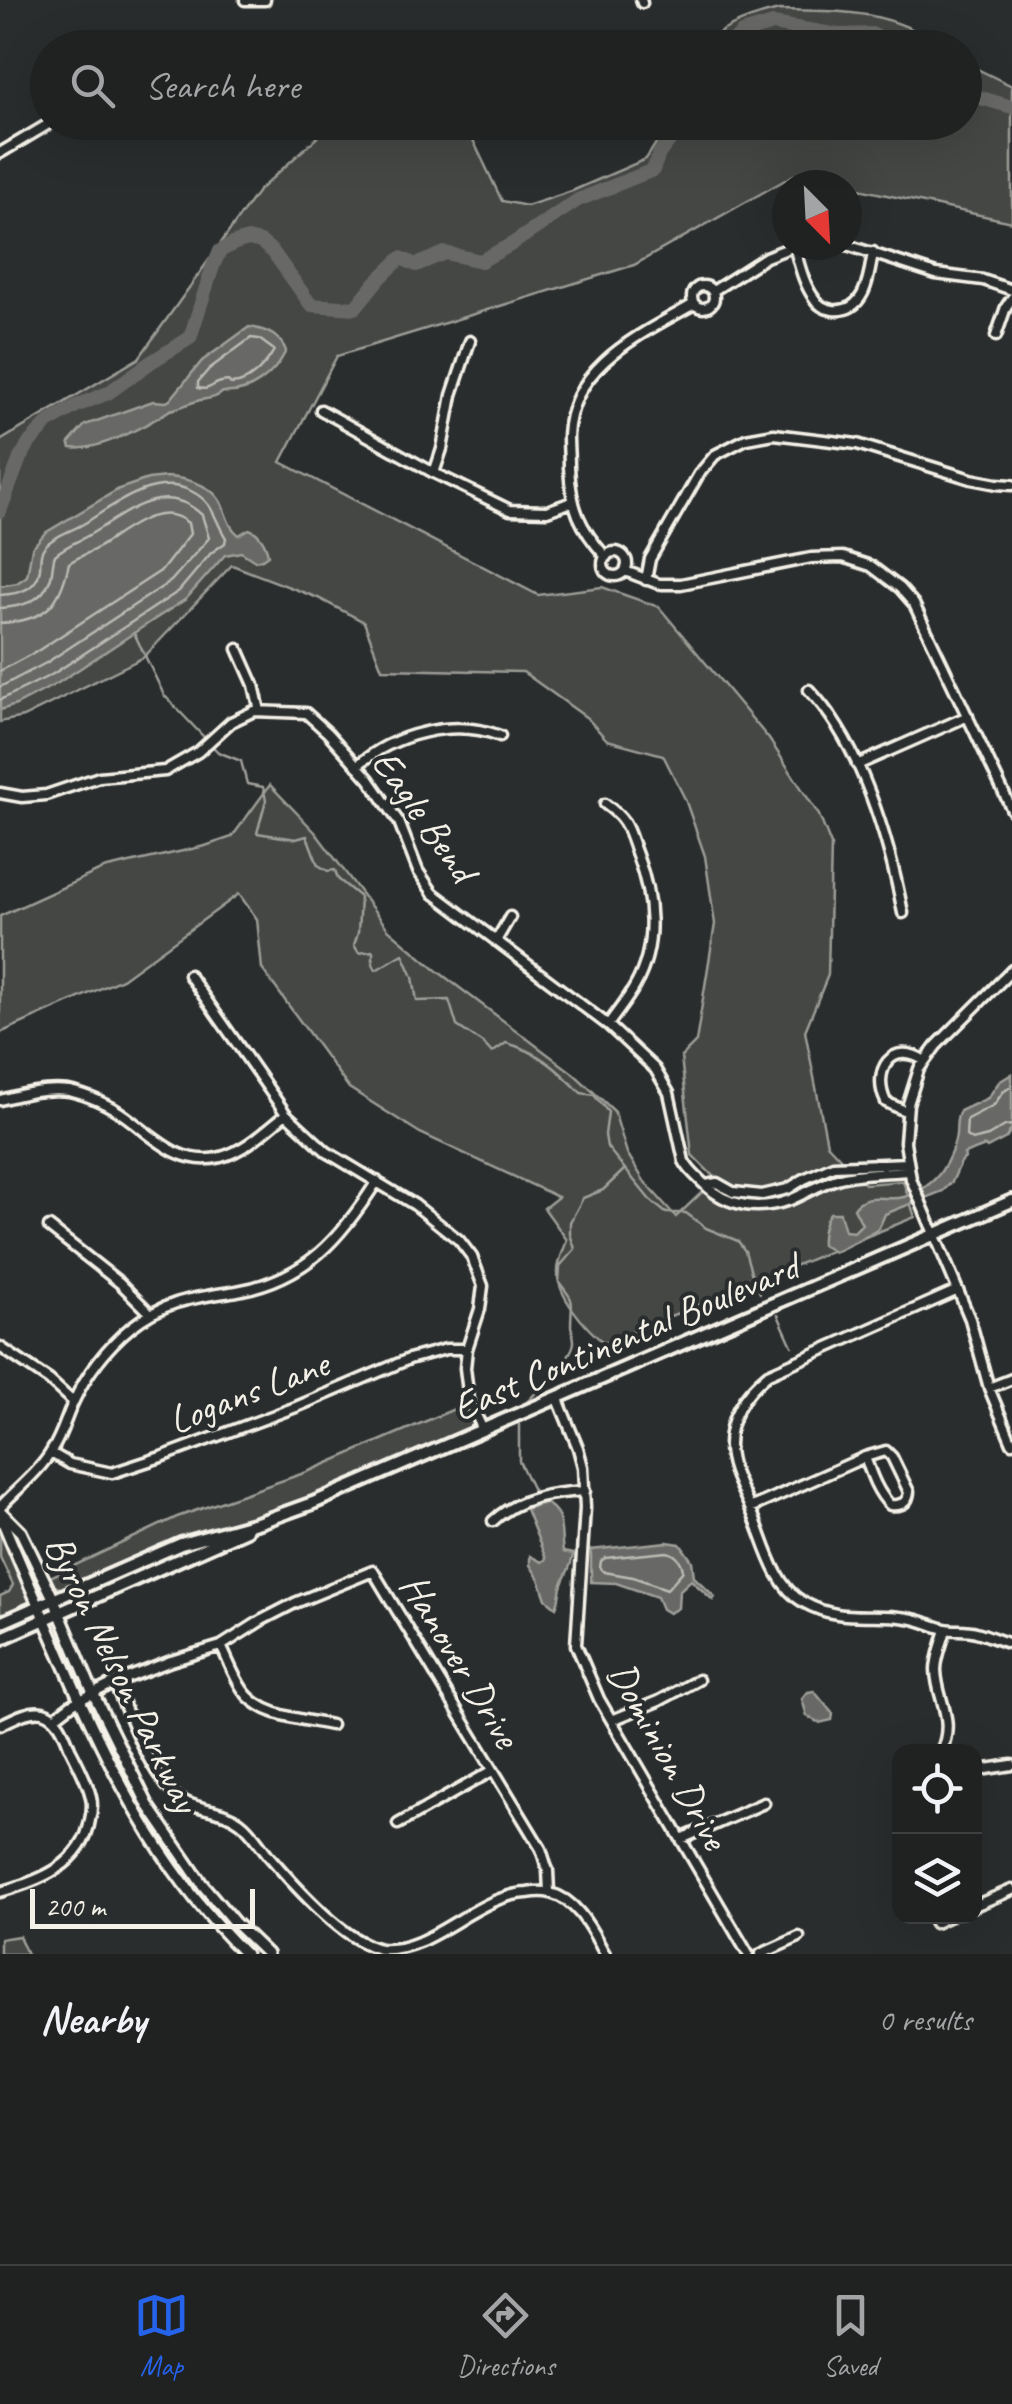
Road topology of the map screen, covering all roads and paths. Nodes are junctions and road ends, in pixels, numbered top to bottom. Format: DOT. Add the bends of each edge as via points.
graph roads {
  1 [pos="245,0"];
  2 [pos="265,0"];
  3 [pos="30,136"];
  4 [pos="0,154"];
  5 [pos="862,249"];
  6 [pos="874,252"];
  7 [pos="772,255"];
  8 [pos="800,260"];
  9 [pos="1012,290"];
  10 [pos="712,292"];
  11 [pos="1012,298"];
  12 [pos="694,304"];
  13 [pos="996,336"];
  14 [pos="470,341"];
  15 [pos="321,410"];
  16 [pos="434,472"];
  17 [pos="1012,485"];
  18 [pos="572,502"];
  19 [pos="606,557"];
  20 [pos="624,571"];
  21 [pos="646,580"];
  22 [pos="238,648"];
  23 [pos="809,690"];
  24 [pos="260,711"];
  25 [pos="968,716"];
  26 [pos="500,736"];
  27 [pos="357,766"];
  28 [pos="856,766"];
  29 [pos="0,793"];
  30 [pos="604,804"];
  31 [pos="1012,810"];
  32 [pos="902,913"];
  33 [pos="510,917"];
  34 [pos="496,941"];
  35 [pos="1012,970"];
  36 [pos="189,975"];
  37 [pos="608,1025"];
  38 [pos="924,1061"];
  39 [pos="0,1100"];
  40 [pos="907,1112"];
  41 [pos="286,1114"];
  42 [pos="908,1167"];
  43 [pos="377,1181"];
  44 [pos="1012,1202"];
  45 [pos="49,1227"];
  46 [pos="936,1236"];
  47 [pos="958,1290"];
  48 [pos="150,1314"];
  49 [pos="0,1347"];
  50 [pos="467,1349"];
  51 [pos="1012,1380"];
  52 [pos="990,1388"];
  53 [pos="558,1399"];
  54 [pos="73,1402"];
  55 [pos="483,1430"];
  56 [pos="1012,1443"];
  57 [pos="52,1453"];
  58 [pos="865,1457"];
  59 [pos="585,1491"];
  60 [pos="750,1508"];
  61 [pos="0,1511"];
  62 [pos="260,1522"];
  63 [pos="493,1522"];
  64 [pos="54,1600"];
  65 [pos="38,1607"];
  66 [pos="60,1613"];
  67 [pos="44,1620"];
  68 [pos="0,1623"];
  69 [pos="946,1629"];
  70 [pos="0,1639"];
  71 [pos="1012,1644"];
  72 [pos="221,1646"];
  73 [pos="698,1680"];
  74 [pos="114,1683"];
  75 [pos="93,1693"];
  76 [pos="80,1700"];
  77 [pos="54,1718"];
  78 [pos="612,1720"];
  79 [pos="0,1725"];
  80 [pos="332,1725"];
  81 [pos="944,1744"];
  82 [pos="1012,1765"];
  83 [pos="982,1770"];
  84 [pos="492,1771"];
  85 [pos="764,1802"];
  86 [pos="398,1824"];
  87 [pos="681,1840"];
  88 [pos="1012,1890"];
  89 [pos="0,1892"];
  90 [pos="549,1892"];
  91 [pos="982,1903"];
  92 [pos="799,1937"];
  93 [pos="245,1954"];
  94 [pos="267,1954"];
  95 [pos="604,1954"];
  96 [pos="748,1954"];
  97 [pos="761,1954"];
  1 -- 2 [label="street"];
  3 -- 4 [label="street"];
  5 -- 6 [label="street"];
  6 -- 8 [label="street" via="861,299 833,310 812,295"];
  6 -- 9 [label="street"];
  7 -- 10 [label="street"];
  10 -- 12 [label="street" via="710,306"];
  10 -- 12 [label="street" via="697,288"];
  11 -- 13 [label="street"];
  12 -- 18 [label="street" via="606,358 585,381 568,435"];
  14 -- 16 [label="street"];
  15 -- 16 [label="street"];
  16 -- 18 [label="street" via="510,510 547,511"];
  17 -- 21 [label="street" via="857,444 774,434 746,439 715,455 699,474 650,559"];
  18 -- 19 [label="street"];
  19 -- 20 [label="street" via="624,556"];
  19 -- 20 [label="street" via="606,572"];
  20 -- 21 [label="street"];
  21 -- 25 [label="street" via="681,584 811,558 861,561 914,604"];
  22 -- 24 [label="street"];
  23 -- 28 [label="street" via="841,731"];
  24 -- 27 [label="street, Eagle Bend" via="306,713"];
  24 -- 29 [label="street" via="231,722 165,771 100,777 46,795"];
  25 -- 28 [label="street"];
  25 -- 31 [label="street"];
  26 -- 27 [label="street" via="481,729 416,735"];
  27 -- 34 [label="street, Eagle Bend" via="399,822 434,893"];
  28 -- 32 [label="street" via="881,823"];
  30 -- 37 [label="street" via="622,816 651,911 642,972"];
  33 -- 34 [label="street"];
  34 -- 37 [label="street, Eagle Bend"];
  35 -- 38 [label="street"];
  36 -- 41 [label="street"];
  37 -- 42 [label="street, Eagle Bend" via="655,1068 684,1161 706,1185 762,1195 833,1166"];
  38 -- 40 [label="street"];
  38 -- 40 [label="street" via="902,1054 880,1073 886,1102"];
  39 -- 41 [label="street" via="31,1091 97,1100 162,1146 206,1159 242,1148"];
  40 -- 42 [label="street"];
  41 -- 43 [label="street" via="327,1152"];
  42 -- 46 [label="street"];
  43 -- 48 [label="street" via="339,1235 283,1278 172,1302"];
  43 -- 50 [label="street" via="415,1204 472,1257 483,1286"];
  44 -- 46 [label="main road, East Continental Boulevard"];
  45 -- 48 [label="street"];
  46 -- 47 [label="street"];
  46 -- 53 [label="main road, East Continental Boulevard"];
  47 -- 52 [label="street"];
  47 -- 60 [label="street" via="768,1374 750,1391 734,1417 729,1446"];
  48 -- 54 [label="street" via="111,1346"];
  49 -- 54 [label="street"];
  50 -- 55 [label="street" via="470,1400"];
  50 -- 57 [label="street, Logans Lane" via="408,1359 296,1408 112,1473"];
  51 -- 52 [label="street"];
  52 -- 56 [label="street"];
  53 -- 55 [label="main road, East Continental Boulevard"];
  53 -- 59 [label="street, Dominion Drive" via="578,1448"];
  54 -- 57 [label="street"];
  55 -- 62 [label="main road, East Continental Boulevard"];
  57 -- 61 [label="street"];
  58 -- 58 [label="street" via="886,1451 892,1457 908,1492 904,1504 884,1499"];
  58 -- 60 [label="street"];
  59 -- 63 [label="street" via="528,1500"];
  59 -- 78 [label="street, Dominion Drive" via="576,1645"];
  60 -- 69 [label="street" via="770,1561 803,1602 845,1616 907,1618"];
  61 -- 64 [label="street, Byron Nelson Parkway" via="21,1532"];
  61 -- 65 [label="street, Byron Nelson Parkway"];
  62 -- 64 [label="main road, East Continental Boulevard" via="180,1544"];
  62 -- 66 [label="main road, East Continental Boulevard"];
  64 -- 65 [label="main road, East Continental Boulevard"];
  64 -- 66 [label="street, Byron Nelson Parkway"];
  65 -- 67 [label="street, Byron Nelson Parkway"];
  65 -- 68 [label="main road, East Continental Boulevard"];
  66 -- 67 [label="main road, East Continental Boulevard"];
  66 -- 75 [label="street, Byron Nelson Parkway"];
  67 -- 70 [label="main road, East Continental Boulevard"];
  67 -- 76 [label="street, Byron Nelson Parkway"];
  69 -- 71 [label="street"];
  69 -- 81 [label="street" via="936,1669 947,1724"];
  72 -- 74 [label="street, Hanover Drive"];
  72 -- 80 [label="street" via="251,1700"];
  72 -- 84 [label="street, Hanover Drive" via="262,1620 373,1571"];
  73 -- 78 [label="street"];
  74 -- 75 [label="street, Hanover Drive"];
  74 -- 90 [label="street" via="175,1796 242,1823 309,1900 368,1945 408,1946 501,1897"];
  75 -- 76 [label="street, Hanover Drive"];
  75 -- 94 [label="street, Byron Nelson Parkway" via="177,1850"];
  76 -- 77 [label="street, Hanover Drive"];
  76 -- 93 [label="street, Byron Nelson Parkway" via="173,1872"];
  77 -- 79 [label="street" via="32,1712"];
  77 -- 89 [label="street" via="91,1797 88,1832 64,1865"];
  78 -- 87 [label="street, Dominion Drive"];
  82 -- 83 [label="street"];
  84 -- 86 [label="street"];
  84 -- 90 [label="street, Hanover Drive" via="540,1849"];
  85 -- 87 [label="street"];
  87 -- 96 [label="street, Dominion Drive"];
  88 -- 91 [label="street"];
  90 -- 95 [label="street" via="585,1919"];
  92 -- 97 [label="street"];
}
